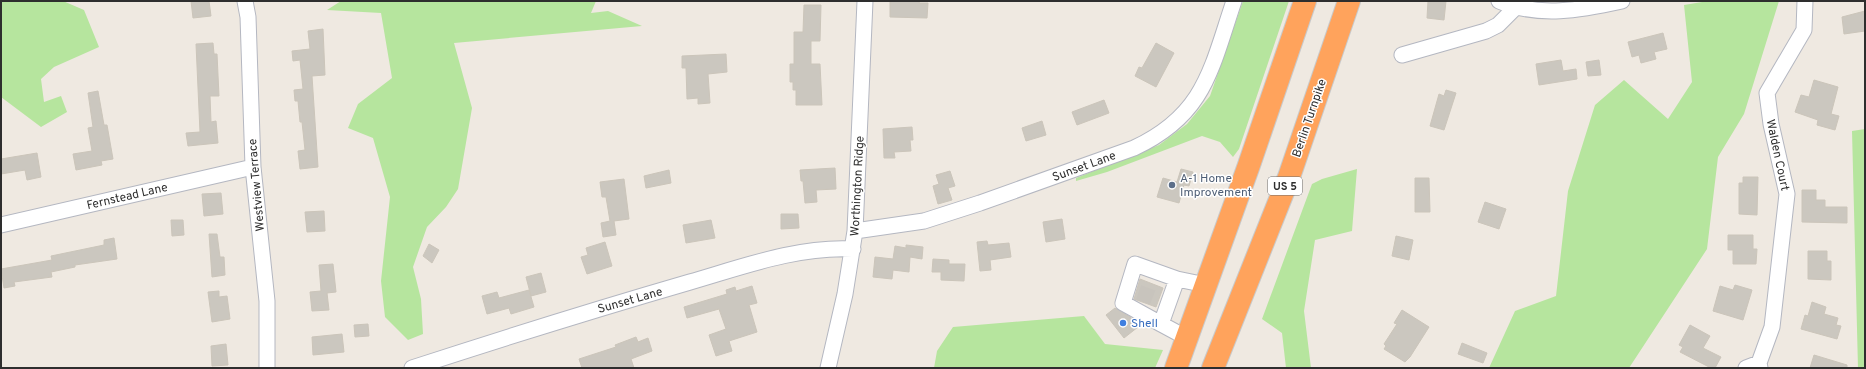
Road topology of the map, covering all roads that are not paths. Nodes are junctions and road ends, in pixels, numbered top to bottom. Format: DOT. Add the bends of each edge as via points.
graph roads {
  1 [pos="245,1"];
  2 [pos="865,1"];
  3 [pos="1234,1"];
  4 [pos="1305,1"];
  5 [pos="1349,1"];
  6 [pos="1499,1"];
  7 [pos="1622,1"];
  8 [pos="1805,1"];
  9 [pos="1516,7"];
  10 [pos="1402,55"];
  11 [pos="253,167"];
  12 [pos="1,225"];
  13 [pos="856,230"];
  14 [pos="853,249"];
  15 [pos="1177,280"];
  16 [pos="1206,285"];
  17 [pos="1161,324"];
  18 [pos="1187,338"];
  19 [pos="1755,366"];
  20 [pos="267,368"];
  21 [pos="412,368"];
  22 [pos="828,368"];
  23 [pos="1176,368"];
  24 [pos="1213,368"];
  1 -- 11 [label="street, Westview Terrace" via="248,17"];
  2 -- 13 [label="street, Worthington Ridge"];
  3 -- 13 [label="street, Sunset Lane" via="1217,53 1199,94 1177,120 1155,138 1134,148 942,215 903,225"];
  4 -- 16 [label="highway"];
  5 -- 24 [label="highway, Berlin Turnpike / US 5" via="1288,177"];
  6 -- 9 [label="street"];
  7 -- 9 [label="street" via="1573,11 1552,12"];
  8 -- 19 [label="street, Walden Court" via="1804,30 1767,93 1771,124 1787,194 1772,327"];
  9 -- 10 [label="street" via="1503,21 1486,31"];
  11 -- 12 [label="street, Fernstead Lane"];
  11 -- 20 [label="street, Westview Terrace" via="267,301"];
  13 -- 14 [label="street, Worthington Ridge"];
  14 -- 21 [label="street, Sunset Lane" via="828,249 760,263 582,313"];
  14 -- 22 [label="street, Worthington Ridge"];
  15 -- 16 [label="street"];
  15 -- 17 [label="street"];
  15 -- 17 [label="street" via="1152,277 1134,264 1123,303 1141,307"];
  16 -- 18 [label="highway"];
  17 -- 18 [label="street"];
  18 -- 23 [label="highway"];
}
